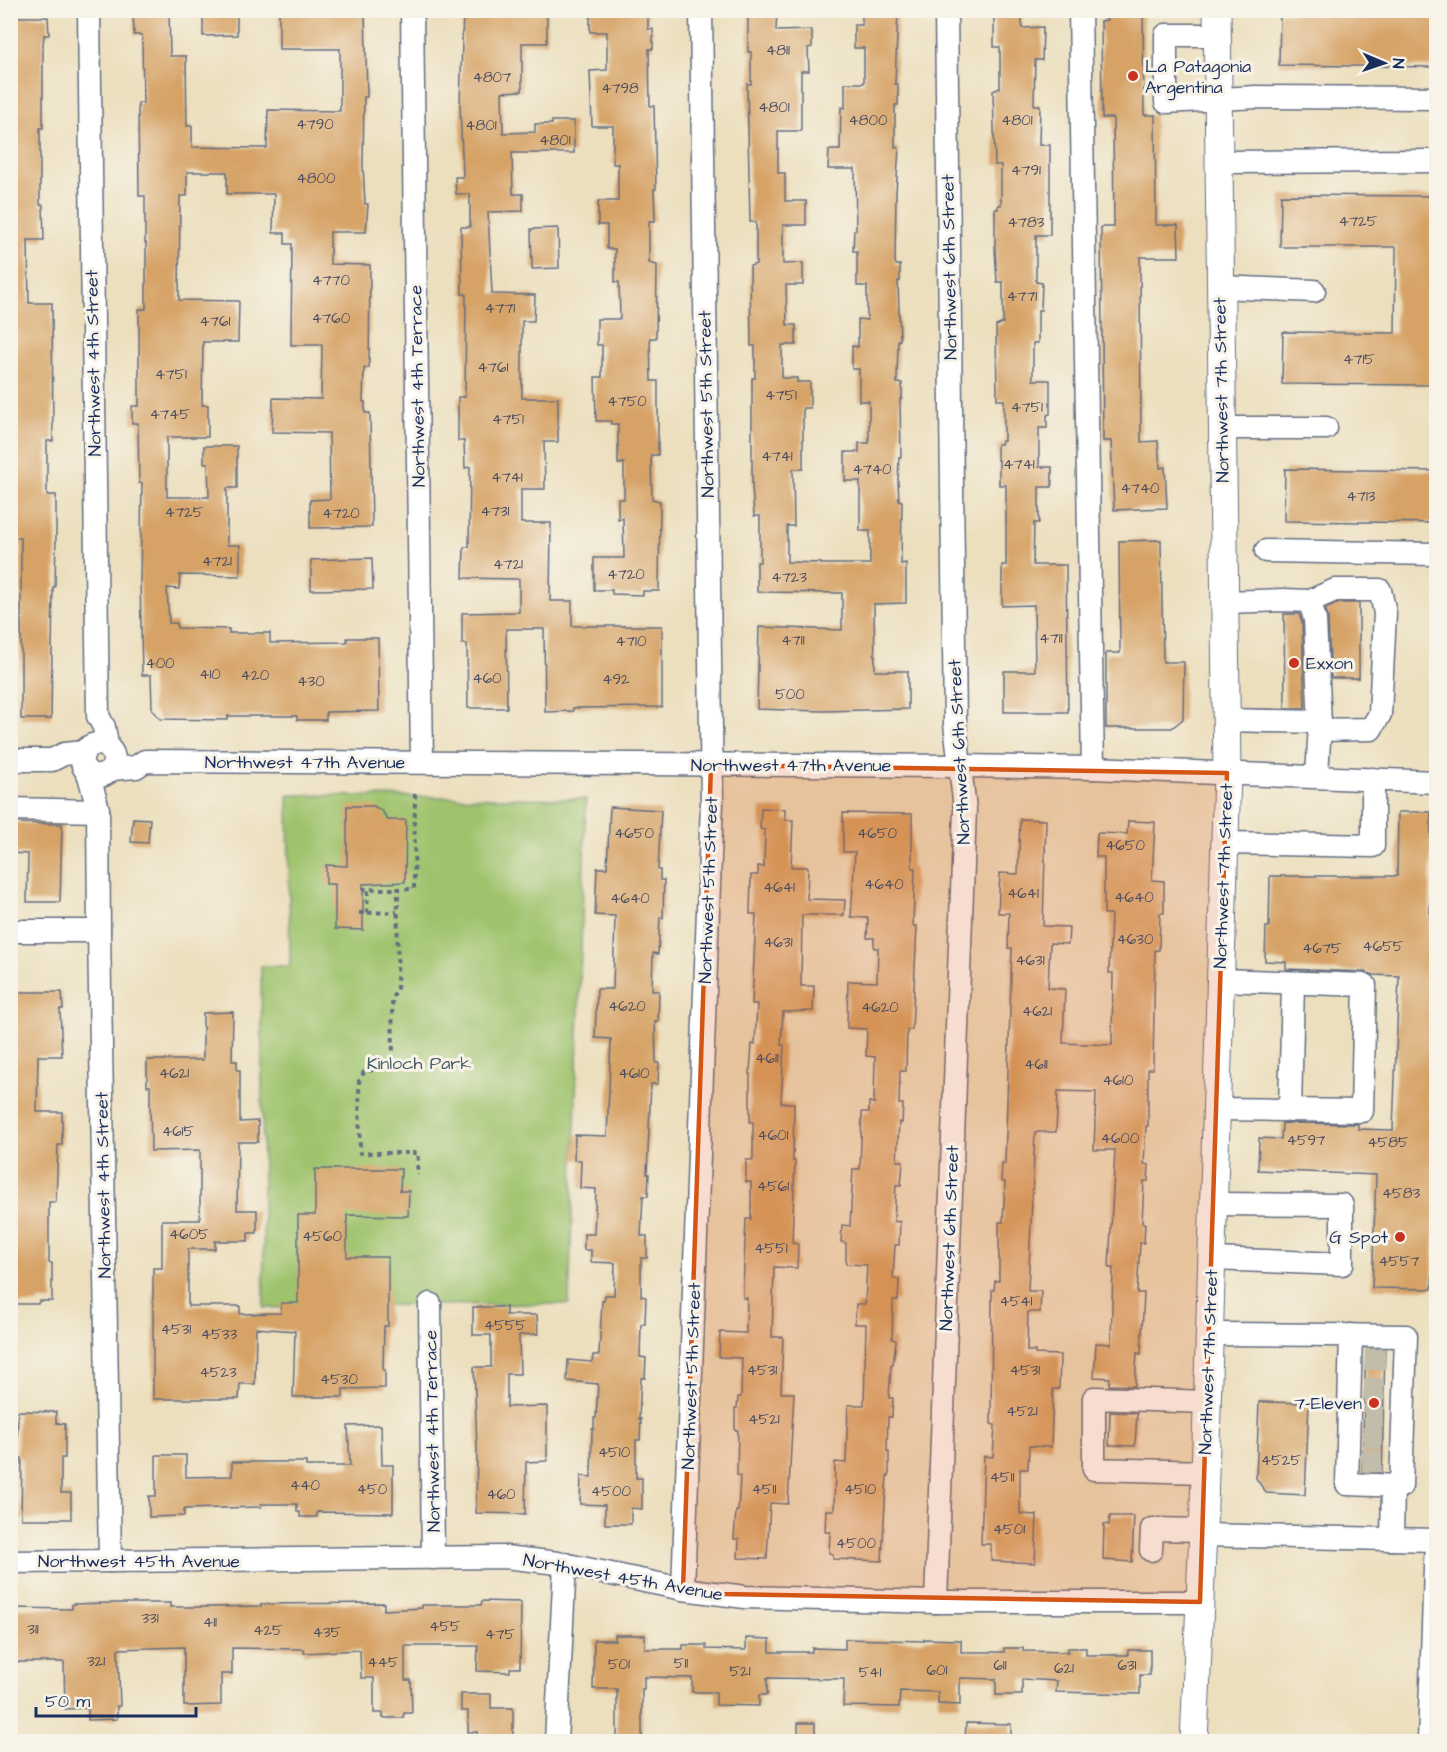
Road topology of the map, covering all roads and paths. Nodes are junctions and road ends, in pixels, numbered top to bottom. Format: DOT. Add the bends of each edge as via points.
graph roads {
  1 [pos="89,10"];
  2 [pos="412,10"];
  3 [pos="701,10"];
  4 [pos="946,10"];
  5 [pos="1080,10"];
  6 [pos="1217,23"];
  7 [pos="1437,98"];
  8 [pos="1217,99"];
  9 [pos="1437,161"];
  10 [pos="1218,162"];
  11 [pos="1219,287"];
  12 [pos="1314,291"];
  13 [pos="1222,428"];
  14 [pos="1326,428"];
  15 [pos="1266,551"];
  16 [pos="1437,554"];
  17 [pos="1225,602"];
  18 [pos="1310,602"];
  19 [pos="1226,720"];
  20 [pos="1319,726"];
  21 [pos="98,759"];
  22 [pos="10,760"];
  23 [pos="422,762"];
  24 [pos="711,765"];
  25 [pos="960,766"];
  26 [pos="1093,768"];
  27 [pos="1227,772"];
  28 [pos="1317,776"];
  29 [pos="1373,779"];
  30 [pos="1437,782"];
  31 [pos="415,794"];
  32 [pos="10,809"];
  33 [pos="98,810"];
  34 [pos="1224,843"];
  35 [pos="362,889"];
  36 [pos="368,889"];
  37 [pos="398,889"];
  38 [pos="397,912"];
  39 [pos="359,913"];
  40 [pos="367,913"];
  41 [pos="10,931"];
  42 [pos="99,931"];
  43 [pos="1220,980"];
  44 [pos="1293,983"];
  45 [pos="1216,1109"];
  46 [pos="1290,1111"];
  47 [pos="417,1175"];
  48 [pos="1213,1204"];
  49 [pos="1211,1259"];
  50 [pos="430,1304"];
  51 [pos="1209,1334"];
  52 [pos="1352,1335"];
  53 [pos="1376,1360"];
  54 [pos="1376,1389"];
  55 [pos="1207,1402"];
  56 [pos="1374,1427"];
  57 [pos="1373,1461"];
  58 [pos="1205,1472"];
  59 [pos="1392,1485"];
  60 [pos="1203,1533"];
  61 [pos="1392,1539"];
  62 [pos="1436,1540"];
  63 [pos="1151,1550"];
  64 [pos="433,1558"];
  65 [pos="110,1561"];
  66 [pos="10,1562"];
  67 [pos="565,1564"];
  68 [pos="683,1589"];
  69 [pos="936,1602"];
  70 [pos="1200,1602"];
  71 [pos="556,1742"];
  72 [pos="1194,1742"];
  73 [pos="1429,1742"];
  1 -- 21 [label="street, Northwest 4th Street" via="98,716 93,723"];
  2 -- 23 [label="street, Northwest 4th Terrace"];
  3 -- 24 [label="street, Northwest 5th Street"];
  4 -- 25 [label="street, Northwest 6th Street" via="955,724"];
  5 -- 26 [label="street"];
  6 -- 8 [label="main road, Northwest 7th Street"];
  6 -- 8 [label="street" via="1166,35 1166,102"];
  7 -- 8 [label="street"];
  8 -- 10 [label="main road, Northwest 7th Street"];
  9 -- 10 [label="street"];
  10 -- 11 [label="main road, Northwest 7th Street"];
  11 -- 12 [label="street"];
  11 -- 13 [label="main road, Northwest 7th Street"];
  13 -- 14 [label="street"];
  13 -- 17 [label="main road, Northwest 7th Street"];
  15 -- 16 [label="street"];
  17 -- 18 [label="street"];
  17 -- 19 [label="main road, Northwest 7th Street"];
  18 -- 20 [label="street" via="1315,620"];
  18 -- 20 [label="street" via="1335,590 1380,590 1385,614 1380,714 1371,729"];
  19 -- 20 [label="street"];
  19 -- 27 [label="main road, Northwest 7th Street"];
  20 -- 28 [label="street"];
  21 -- 22 [label="street, Northwest 47th Avenue" via="71,769 52,760"];
  21 -- 23 [label="street, Northwest 47th Avenue" via="128,751 145,761"];
  21 -- 33 [label="street, Northwest 4th Street" via="109,787"];
  23 -- 24 [label="street, Northwest 47th Avenue"];
  24 -- 25 [label="street, Northwest 47th Avenue"];
  24 -- 68 [label="street, Northwest 5th Street"];
  25 -- 26 [label="street, Northwest 47th Avenue"];
  25 -- 69 [label="street, Northwest 6th Street" via="965,809"];
  26 -- 27 [label="street, Northwest 47th Avenue"];
  27 -- 28 [label="street, Northwest 47th Avenue"];
  27 -- 34 [label="main road, Northwest 7th Street"];
  28 -- 29 [label="street, Northwest 47th Avenue"];
  29 -- 30 [label="street, Northwest 47th Avenue"];
  29 -- 34 [label="street" via="1373,846"];
  31 -- 37 [label="path" via="414,889"];
  32 -- 33 [label="street"];
  33 -- 42 [label="street, Northwest 4th Street"];
  34 -- 43 [label="main road, Northwest 7th Street"];
  35 -- 36 [label="path"];
  36 -- 37 [label="path"];
  36 -- 40 [label="path"];
  37 -- 38 [label="path"];
  38 -- 40 [label="path"];
  38 -- 47 [label="path" via="393,1056 387,1065 360,1077 360,1153 418,1153"];
  39 -- 40 [label="path"];
  41 -- 42 [label="street"];
  42 -- 65 [label="street, Northwest 4th Street"];
  43 -- 44 [label="street"];
  43 -- 45 [label="main road, Northwest 7th Street"];
  44 -- 46 [label="street"];
  44 -- 46 [label="street" via="1365,985 1362,1111"];
  45 -- 46 [label="street"];
  45 -- 48 [label="main road, Northwest 7th Street"];
  48 -- 49 [label="main road, Northwest 7th Street"];
  48 -- 49 [label="street" via="1342,1205 1342,1264"];
  49 -- 51 [label="main road, Northwest 7th Street"];
  50 -- 64 [label="street, Northwest 4th Terrace"];
  51 -- 52 [label="street"];
  51 -- 55 [label="main road, Northwest 7th Street"];
  52 -- 53 [label="street"];
  52 -- 53 [label="street" via="1406,1336"];
  53 -- 54 [label="street"];
  53 -- 54 [label="street"];
  54 -- 56 [label="street"];
  54 -- 56 [label="street"];
  55 -- 58 [label="main road, Northwest 7th Street"];
  55 -- 58 [label="street" via="1094,1398 1094,1469"];
  56 -- 57 [label="street"];
  56 -- 57 [label="street"];
  57 -- 59 [label="street" via="1401,1486"];
  57 -- 59 [label="street" via="1347,1484"];
  58 -- 60 [label="main road, Northwest 7th Street"];
  59 -- 61 [label="street"];
  60 -- 61 [label="street"];
  60 -- 63 [label="street" via="1152,1529"];
  60 -- 70 [label="main road, Northwest 7th Street"];
  61 -- 62 [label="street"];
  62 -- 73 [label="street"];
  64 -- 65 [label="street, Northwest 45th Avenue"];
  64 -- 67 [label="street, Northwest 45th Avenue" via="506,1557"];
  65 -- 66 [label="street, Northwest 45th Avenue"];
  67 -- 68 [label="street, Northwest 45th Avenue"];
  67 -- 71 [label="street"];
  68 -- 69 [label="street, Northwest 45th Avenue" via="745,1597"];
  69 -- 70 [label="street, Northwest 45th Avenue"];
  70 -- 72 [label="main road, Northwest 7th Street"];
}
